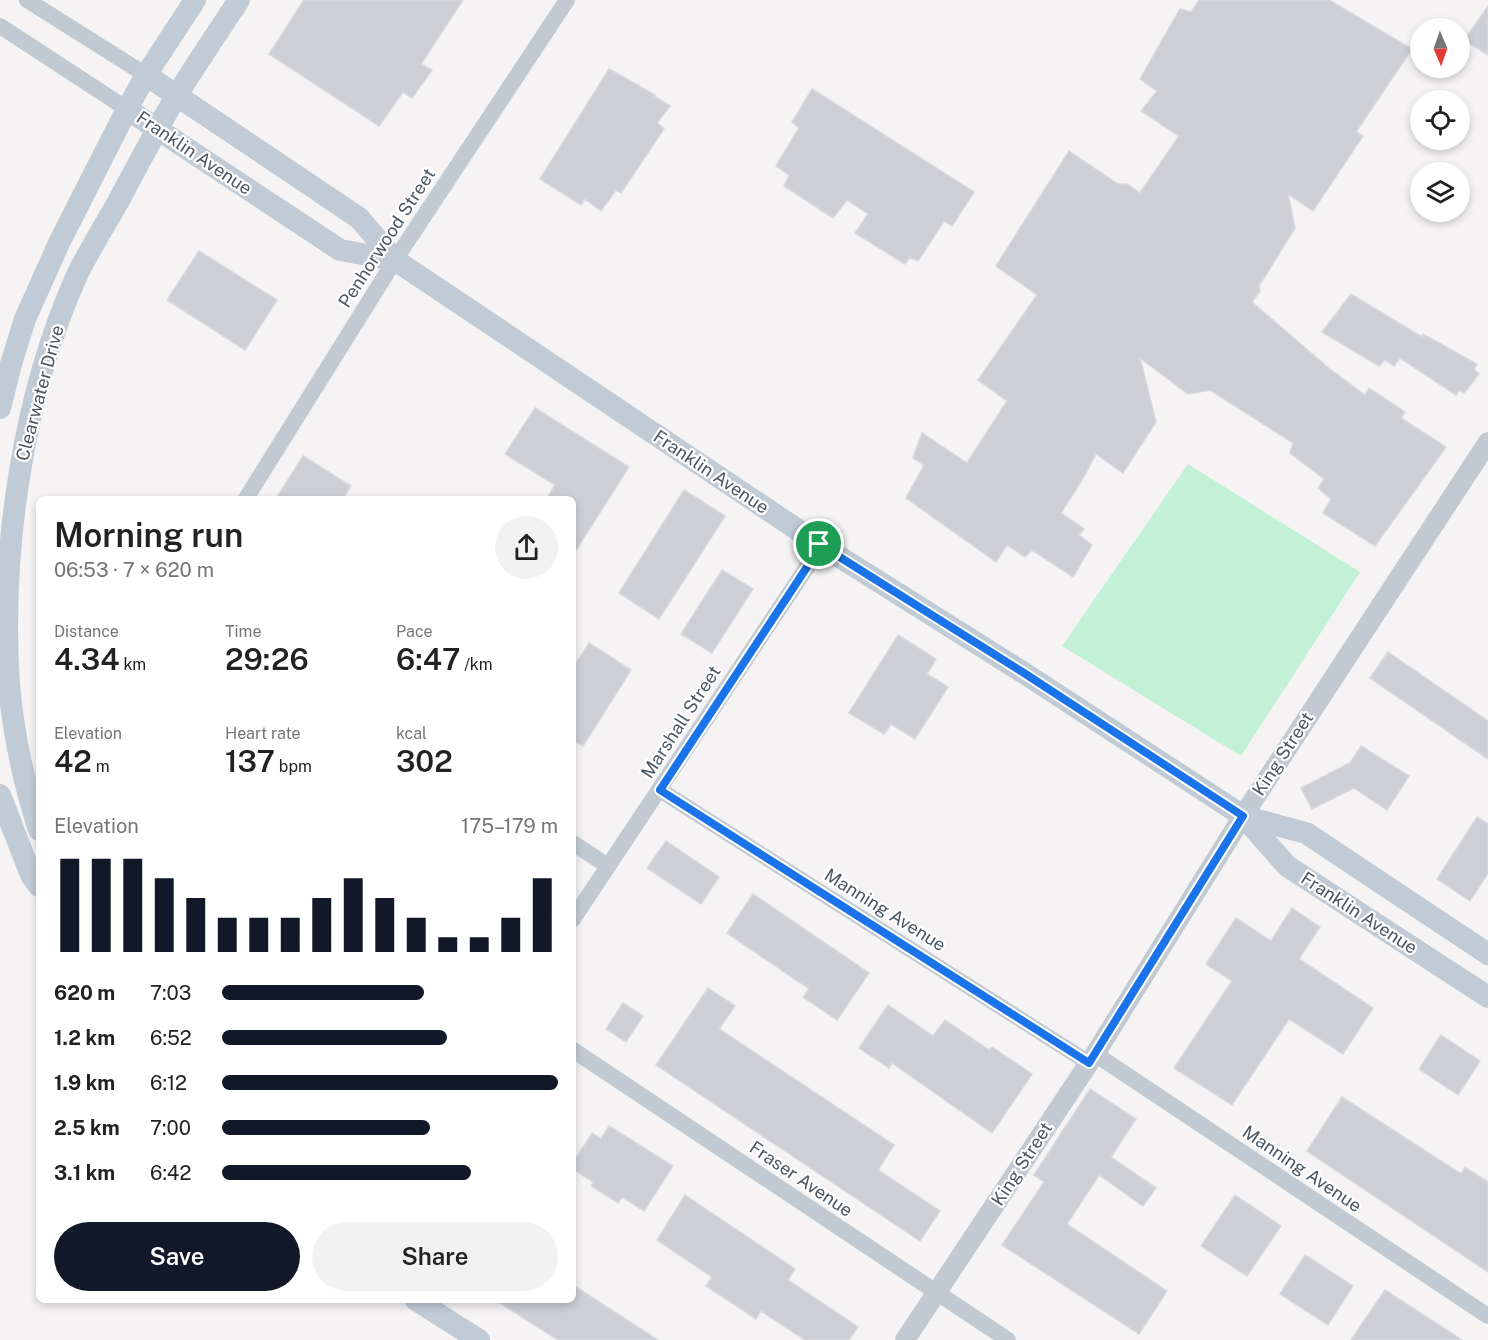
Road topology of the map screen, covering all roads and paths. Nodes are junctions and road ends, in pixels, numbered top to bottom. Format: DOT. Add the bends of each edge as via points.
graph roads {
  1 [pos="27,0"];
  2 [pos="195,0"];
  3 [pos="238,0"];
  4 [pos="567,0"];
  5 [pos="0,26"];
  6 [pos="147,75"];
  7 [pos="177,95"];
  8 [pos="127,109"];
  9 [pos="158,129"];
  10 [pos="395,260"];
  11 [pos="0,408"];
  12 [pos="1488,442"];
  13 [pos="248,496"];
  14 [pos="819,544"];
  15 [pos="660,790"];
  16 [pos="0,795"];
  17 [pos="1243,816"];
  18 [pos="36,818"];
  19 [pos="576,845"];
  20 [pos="608,866"];
  21 [pos="36,882"];
  22 [pos="576,914"];
  23 [pos="1488,954"];
  24 [pos="1488,997"];
  25 [pos="576,1052"];
  26 [pos="1092,1058"];
  27 [pos="937,1293"];
  28 [pos="421,1303"];
  29 [pos="1488,1316"];
  30 [pos="479,1340"];
  31 [pos="905,1340"];
  32 [pos="1008,1340"];
  1 -- 6 [label="street, Franklin Avenue"];
  2 -- 6 [label="main road, Clearwater Drive"];
  3 -- 7 [label="main road, Clearwater Drive"];
  4 -- 10 [label="street, Penhorwood Street"];
  5 -- 8 [label="street, Franklin Avenue"];
  6 -- 7 [label="main road, Franklin Avenue"];
  6 -- 8 [label="main road, Clearwater Drive"];
  7 -- 9 [label="main road, Clearwater Drive"];
  7 -- 10 [label="main road, Franklin Avenue" via="359,218"];
  8 -- 9 [label="main road, Franklin Avenue"];
  8 -- 11 [label="main road, Clearwater Drive" via="25,319"];
  9 -- 10 [label="main road, Franklin Avenue" via="340,250"];
  9 -- 18 [label="main road, Clearwater Drive" via="79,272 60,318 17,480 8,550 9,683 18,746"];
  10 -- 13 [label="street, Penhorwood Street"];
  10 -- 14 [label="main road, Franklin Avenue"];
  12 -- 17 [label="street, King Street"];
  14 -- 15 [label="street, Marshall Street"];
  14 -- 17 [label="main road, Franklin Avenue"];
  15 -- 20 [label="street, Marshall Street"];
  15 -- 26 [label="street, Manning Avenue"];
  16 -- 21 [label="main road"];
  17 -- 23 [label="main road, Franklin Avenue" via="1306,833"];
  17 -- 24 [label="main road, Franklin Avenue" via="1287,866"];
  17 -- 26 [label="street, King Street"];
  19 -- 20 [label="street"];
  20 -- 22 [label="street, Marshall Street"];
  25 -- 27 [label="street, Fraser Avenue"];
  26 -- 27 [label="street, King Street"];
  26 -- 29 [label="street, Manning Avenue"];
  27 -- 31 [label="street, King Street"];
  27 -- 32 [label="street, Fraser Avenue"];
  28 -- 30 [label="main road"];
}
